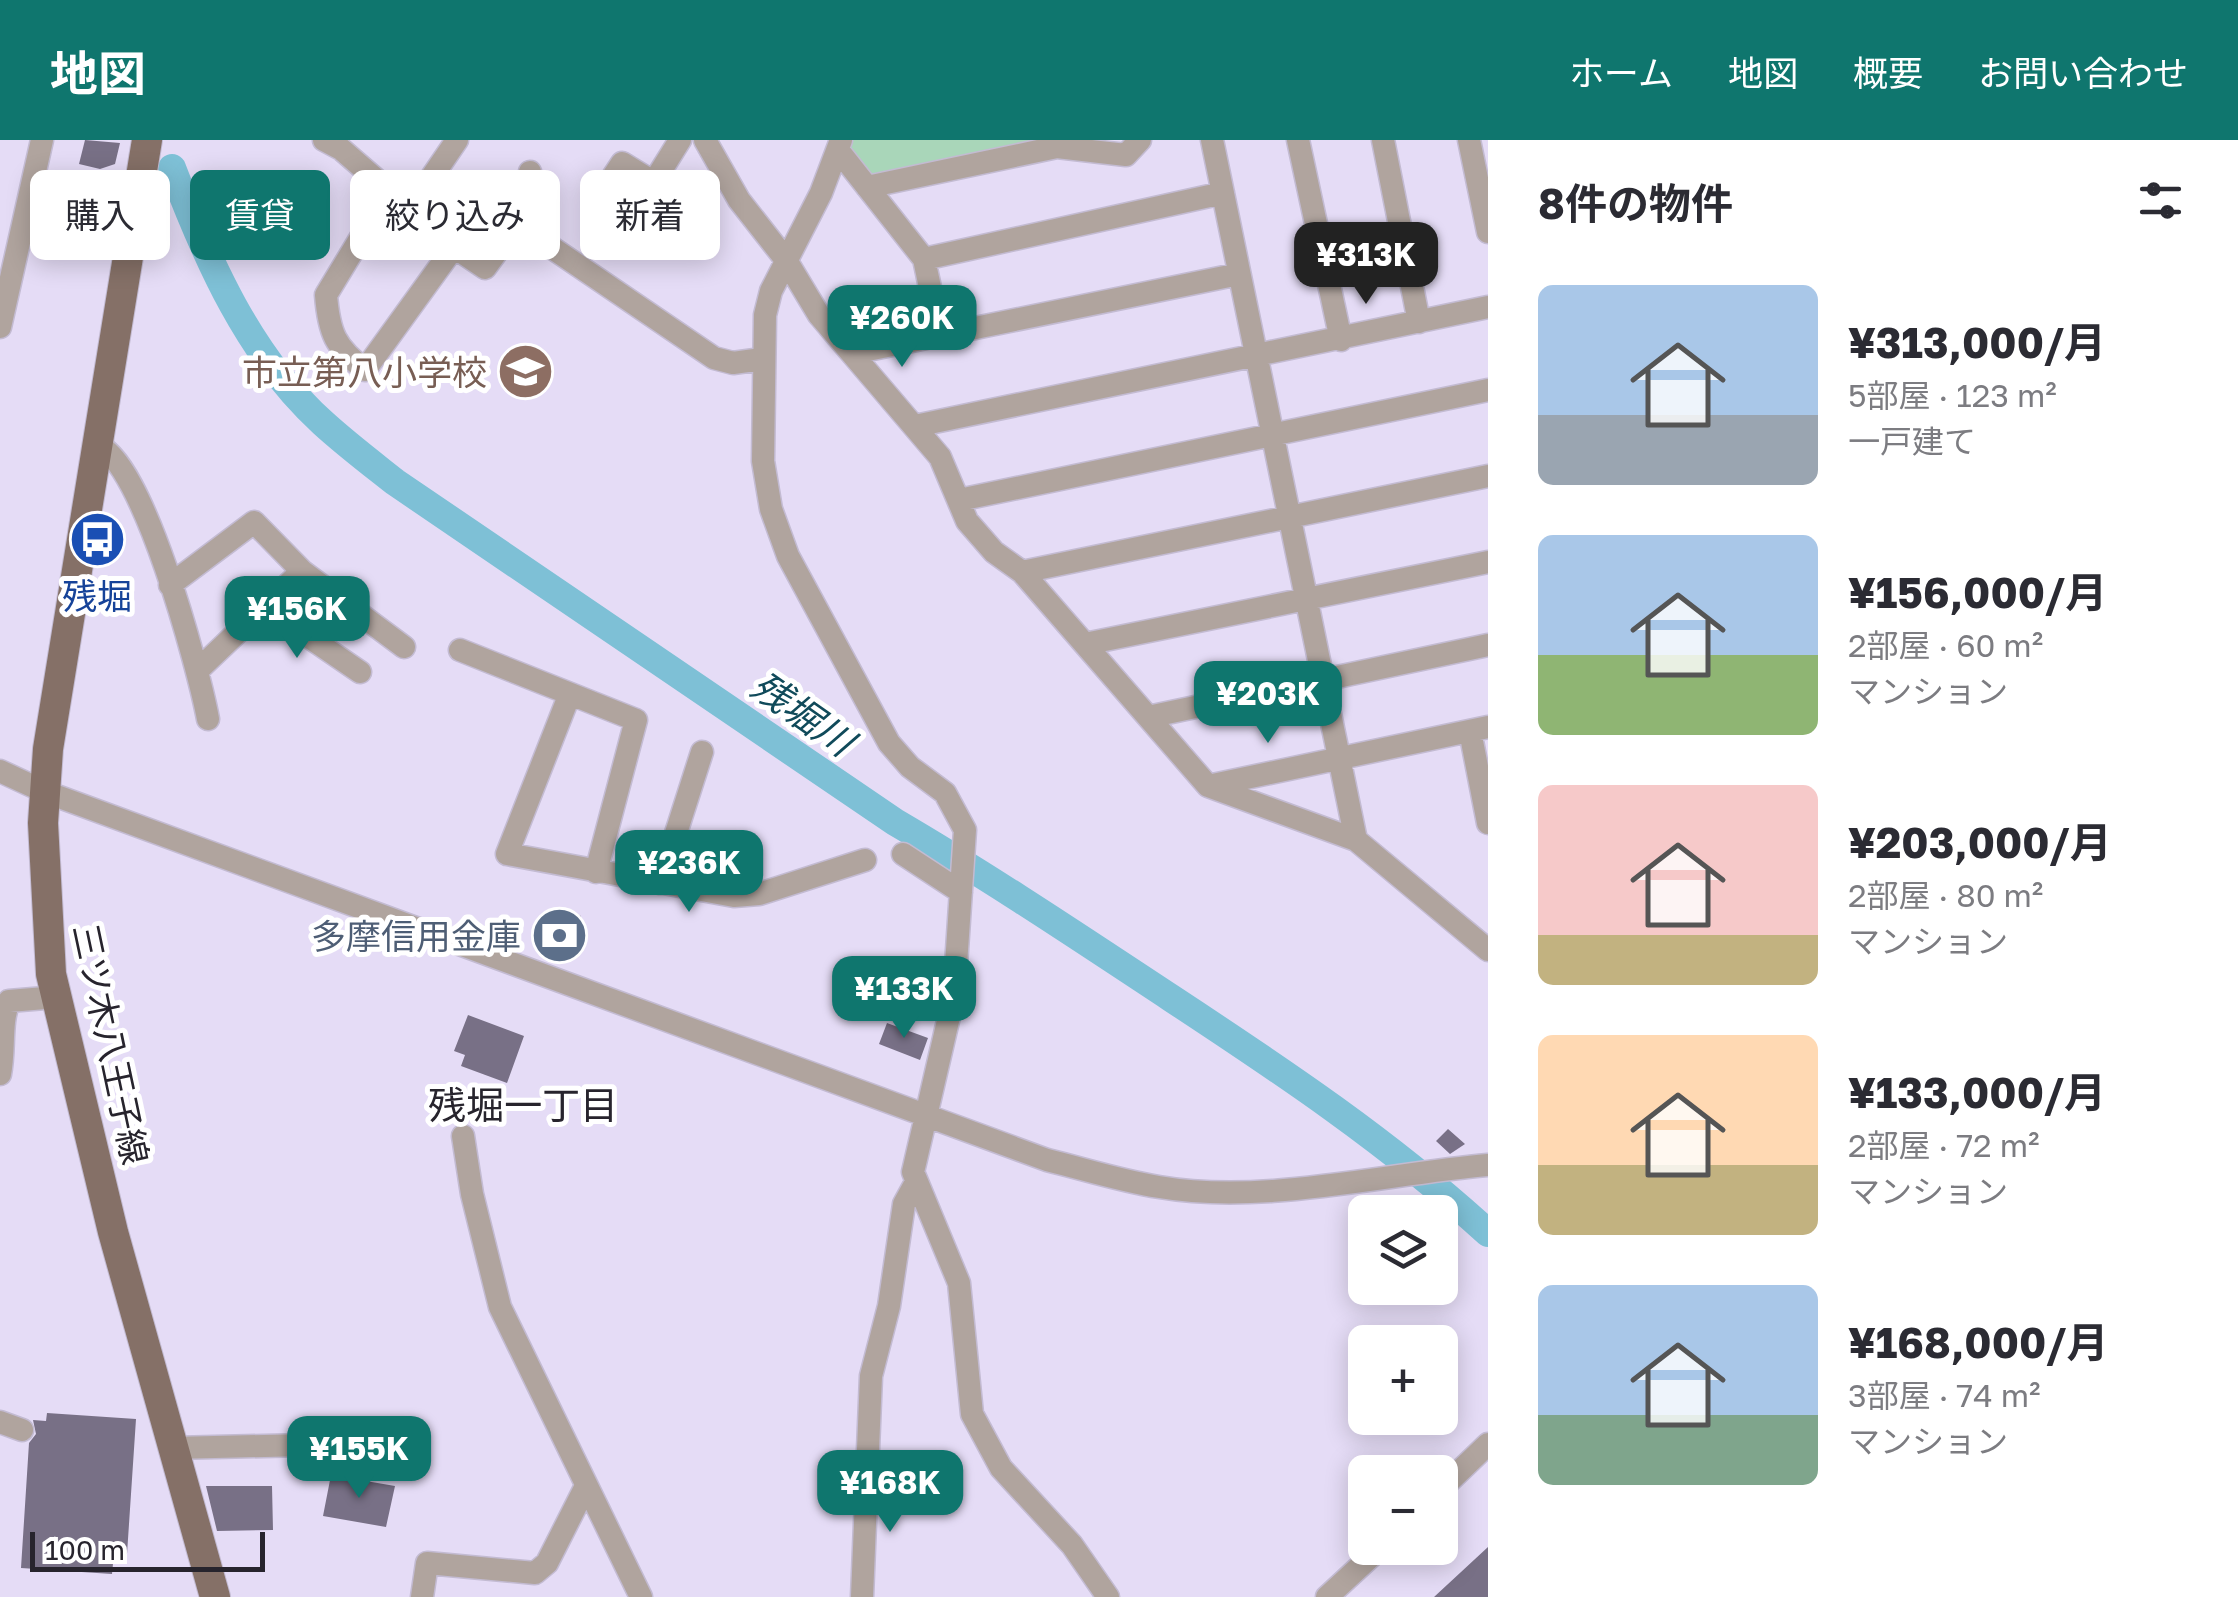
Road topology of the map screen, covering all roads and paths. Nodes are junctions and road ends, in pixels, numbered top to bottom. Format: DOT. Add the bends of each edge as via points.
graph roads {
  1 [pos="42,140"];
  2 [pos="324,140"];
  3 [pos="457,140"];
  4 [pos="680,140"];
  5 [pos="705,140"];
  6 [pos="1140,140"];
  7 [pos="1212,140"];
  8 [pos="1298,140"];
  9 [pos="1383,140"];
  10 [pos="1469,140"];
  11 [pos="143,141"];
  12 [pos="839,145"];
  13 [pos="366,170"];
  14 [pos="437,170"];
  15 [pos="661,170"];
  16 [pos="867,187"];
  17 [pos="1223,193"];
  18 [pos="1488,232"];
  19 [pos="560,254"];
  20 [pos="350,255"];
  21 [pos="924,259"];
  22 [pos="445,260"];
  23 [pos="786,260"];
  24 [pos="1238,274"];
  25 [pos="1488,307"];
  26 [pos="1419,322"];
  27 [pos="0,327"];
  28 [pos="940,334"];
  29 [pos="1341,340"];
  30 [pos="853,353"];
  31 [pos="1255,358"];
  32 [pos="762,359"];
  33 [pos="1488,390"];
  34 [pos="915,426"];
  35 [pos="1271,436"];
  36 [pos="96,446"];
  37 [pos="1488,476"];
  38 [pos="959,500"];
  39 [pos="1288,517"];
  40 [pos="1488,562"];
  41 [pos="302,571"];
  42 [pos="1022,572"];
  43 [pos="170,585"];
  44 [pos="1306,599"];
  45 [pos="265,607"];
  46 [pos="1085,644"];
  47 [pos="1488,645"];
  48 [pos="404,647"];
  49 [pos="460,650"];
  50 [pos="198,670"];
  51 [pos="360,672"];
  52 [pos="1322,680"];
  53 [pos="570,696"];
  54 [pos="1148,717"];
  55 [pos="208,719"];
  56 [pos="1479,729"];
  57 [pos="702,752"];
  58 [pos="1339,758"];
  59 [pos="0,771"];
  60 [pos="1208,786"];
  61 [pos="42,791"];
  62 [pos="1488,823"];
  63 [pos="1356,840"];
  64 [pos="903,854"];
  65 [pos="864,860"];
  66 [pos="596,872"];
  67 [pos="660,883"];
  68 [pos="961,890"];
  69 [pos="1488,950"];
  70 [pos="56,997"];
  71 [pos="0,1074"];
  72 [pos="924,1116"];
  73 [pos="463,1136"];
  74 [pos="1488,1165"];
  75 [pos="915,1184"];
  76 [pos="1488,1444"];
  77 [pos="173,1448"];
  78 [pos="358,1449"];
  79 [pos="1458,1473"];
  80 [pos="585,1488"];
  81 [pos="1362,1565"];
  82 [pos="215,1597"];
  83 [pos="422,1597"];
  84 [pos="641,1597"];
  85 [pos="862,1597"];
  86 [pos="1108,1597"];
  87 [pos="1327,1597"];
  1 -- 27 [label="street"];
  2 -- 13 [label="street"];
  3 -- 14 [label="street"];
  4 -- 15 [label="street"];
  5 -- 23 [label="street" via="738,200"];
  6 -- 16 [label="street" via="1126,155 1057,147"];
  7 -- 17 [label="street"];
  8 -- 29 [label="street"];
  9 -- 26 [label="street"];
  10 -- 18 [label="street"];
  11 -- 36 [label="main road, 三ツ木八王子線"];
  12 -- 16 [label="street"];
  12 -- 23 [label="street"];
  16 -- 21 [label="street"];
  17 -- 21 [label="street"];
  17 -- 24 [label="street"];
  19 -- 32 [label="street" via="714,358"];
  20 -- 22 [label="street" via="326,295 337,347 365,370"];
  21 -- 28 [label="street"];
  23 -- 30 [label="street" via="819,315"];
  23 -- 32 [label="street" via="771,291"];
  24 -- 28 [label="street"];
  24 -- 31 [label="street"];
  25 -- 26 [label="street"];
  26 -- 29 [label="street"];
  28 -- 30 [label="street"];
  29 -- 31 [label="street"];
  30 -- 34 [label="street"];
  31 -- 34 [label="street"];
  31 -- 35 [label="street"];
  32 -- 68 [label="street" via="763,461 783,545 890,742 959,812 966,837"];
  33 -- 35 [label="street"];
  34 -- 38 [label="street" via="940,457"];
  35 -- 38 [label="street"];
  35 -- 39 [label="street"];
  36 -- 43 [label="street" via="113,454 128,478"];
  36 -- 61 [label="main road, 三ツ木八王子線"];
  37 -- 39 [label="street"];
  38 -- 42 [label="street" via="967,521 994,552"];
  39 -- 42 [label="street"];
  39 -- 44 [label="street"];
  40 -- 44 [label="street"];
  41 -- 43 [label="street" via="254,522"];
  41 -- 45 [label="street"];
  41 -- 48 [label="street"];
  42 -- 46 [label="street"];
  43 -- 50 [label="street"];
  44 -- 46 [label="street"];
  44 -- 52 [label="street"];
  45 -- 50 [label="street"];
  45 -- 51 [label="street"];
  46 -- 54 [label="street"];
  47 -- 52 [label="street"];
  49 -- 53 [label="street"];
  50 -- 55 [label="street"];
  52 -- 54 [label="street"];
  52 -- 58 [label="street"];
  53 -- 66 [label="street" via="636,720"];
  53 -- 66 [label="street" via="507,854"];
  54 -- 60 [label="street"];
  56 -- 58 [label="street"];
  56 -- 62 [label="street"];
  57 -- 67 [label="street"];
  58 -- 60 [label="street"];
  58 -- 63 [label="street"];
  59 -- 61 [label="street"];
  60 -- 63 [label="street"];
  61 -- 70 [label="main road, 三ツ木八王子線"];
  61 -- 72 [label="street"];
  63 -- 69 [label="street"];
  64 -- 68 [label="street"];
  65 -- 67 [label="street" via="746,896"];
  66 -- 67 [label="street"];
  68 -- 72 [label="street" via="954,995"];
  70 -- 71 [label="street" via="10,1001 2,1015"];
  70 -- 77 [label="main road, 三ツ木八王子線"];
  72 -- 74 [label="street" via="1168,1198"];
  72 -- 75 [label="street" via="912,1162"];
  73 -- 80 [label="street" via="500,1307"];
  75 -- 85 [label="street" via="904,1204 871,1376"];
  75 -- 86 [label="street" via="959,1283 969,1403 983,1441 1082,1556"];
  76 -- 79 [label="street"];
  77 -- 78 [label="street"];
  77 -- 82 [label="main road, 三ツ木八王子線"];
  80 -- 83 [label="street" via="535,1573 428,1563"];
  80 -- 84 [label="street"];
  81 -- 87 [label="street"];
}
